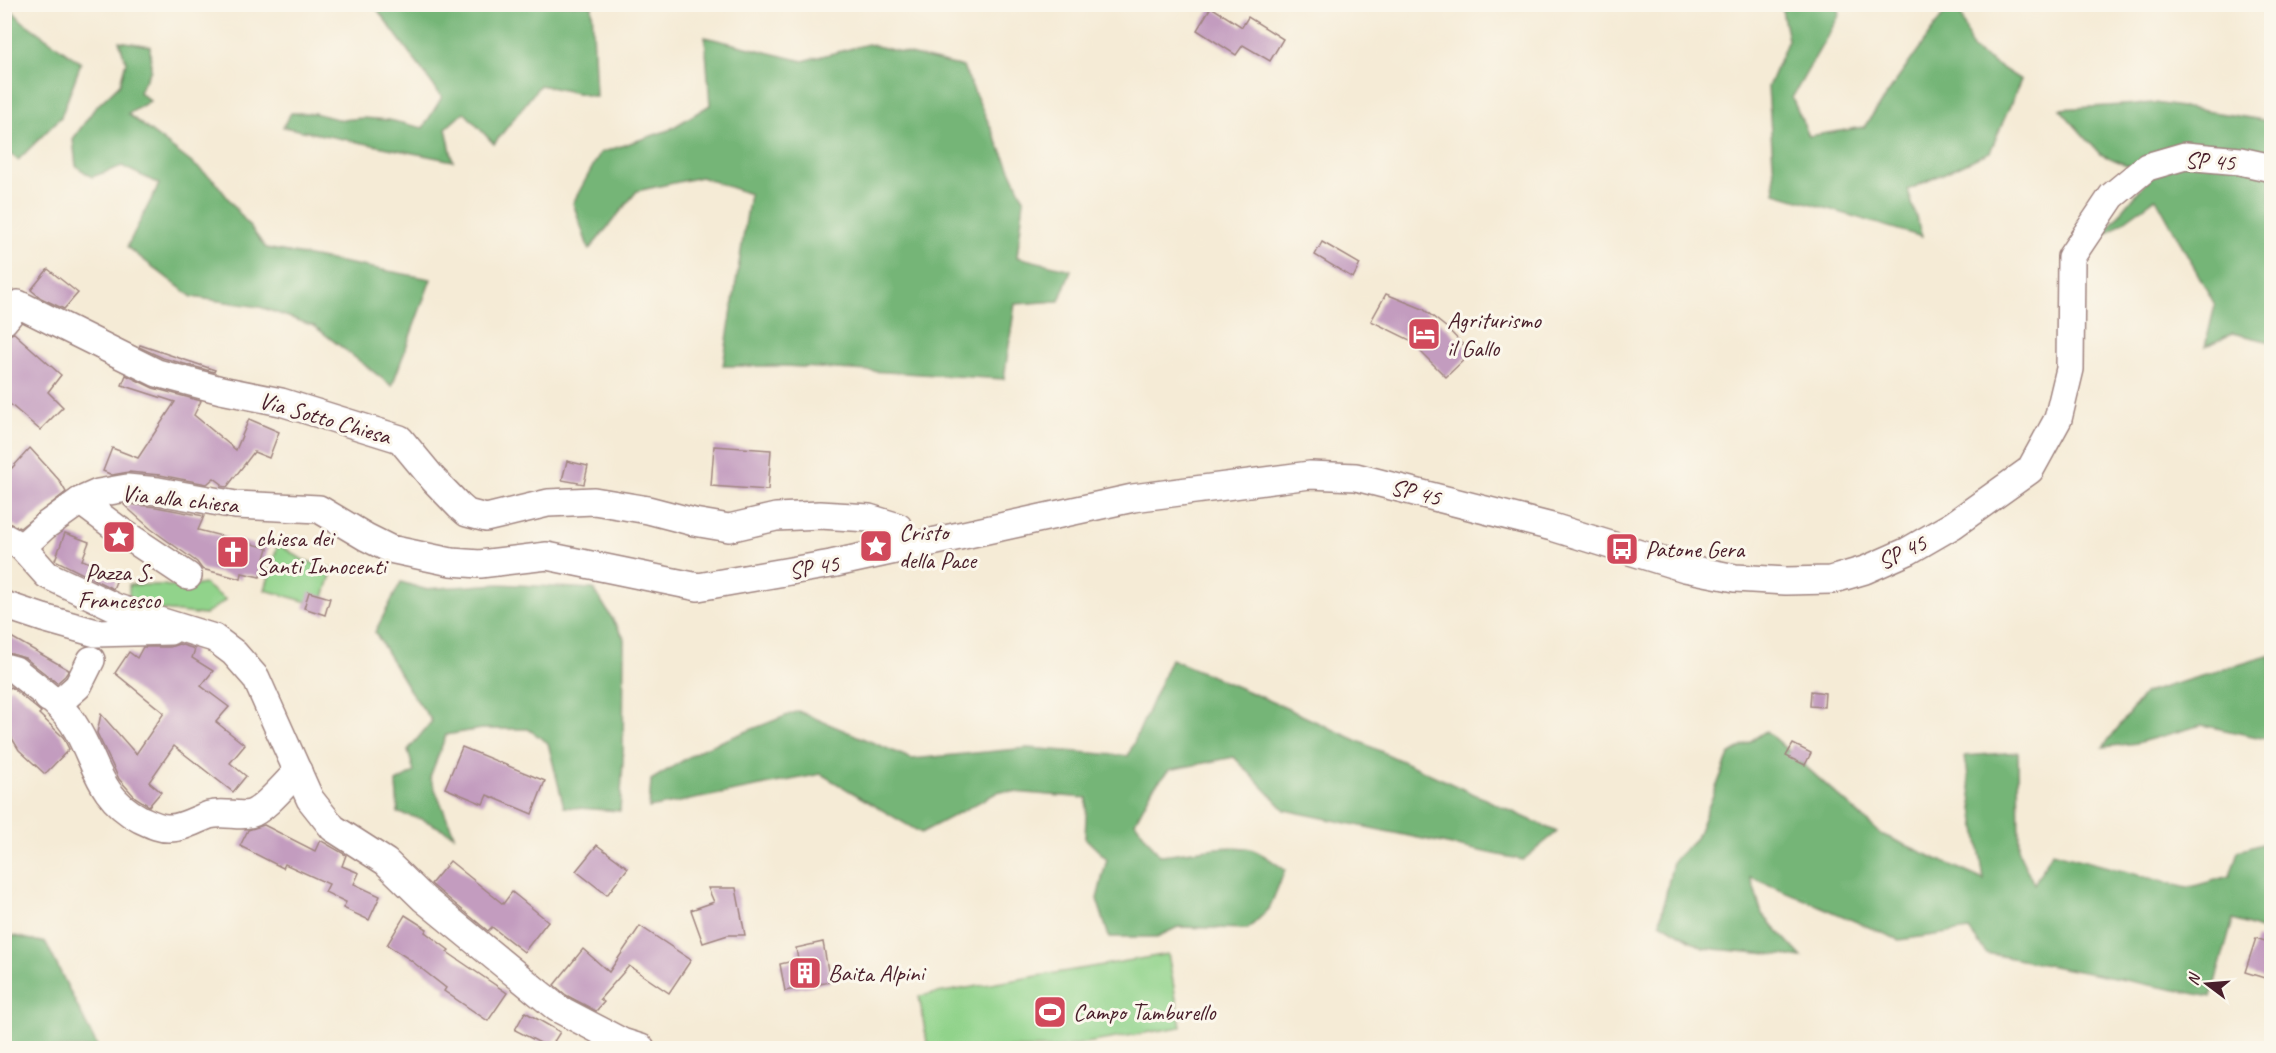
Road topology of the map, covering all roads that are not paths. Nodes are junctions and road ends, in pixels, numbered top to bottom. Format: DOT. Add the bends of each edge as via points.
graph roads {
  1 [pos="2271,168"];
  2 [pos="4,321"];
  3 [pos="81,501"];
  4 [pos="319,510"];
  5 [pos="13,542"];
  6 [pos="903,549"];
  7 [pos="188,576"];
  8 [pos="4,605"];
  9 [pos="193,631"];
  10 [pos="91,660"];
  11 [pos="4,667"];
  12 [pos="48,698"];
  13 [pos="298,771"];
  14 [pos="641,1048"];
  1 -- 6 [label="street, SP 45" via="2185,156 2147,167 2112,196 2071,257 2070,369 2058,418 2030,470 1953,525 1908,551 1831,580 1735,578 1685,568 1552,527 1356,477 1310,475 1133,498"];
  2 -- 6 [label="street, Via Sotto Chiesa" via="18,304 157,373 281,402 400,440 459,506 467,513 486,518 548,503 594,501 729,528 776,517 869,518 898,527"];
  3 -- 4 [label="street, Via alla chiesa" via="98,493 127,488 236,505"];
  3 -- 5 [label="street, Via alla chiesa"];
  3 -- 7 [label="street"];
  4 -- 6 [label="street, SP 45" via="390,549 451,562 480,564 547,556 698,586"];
  5 -- 9 [label="street" via="47,575 117,608"];
  8 -- 9 [label="street" via="96,633"];
  9 -- 13 [label="street" via="214,638 256,678"];
  10 -- 12 [label="street" via="78,686 69,694 61,701"];
  11 -- 12 [label="street" via="15,670"];
  12 -- 13 [label="street" via="72,720 102,784 116,801 127,812 163,828 173,829 217,813 250,814"];
  13 -- 14 [label="street" via="310,799 333,828 386,861 424,899 557,1008"];
}
